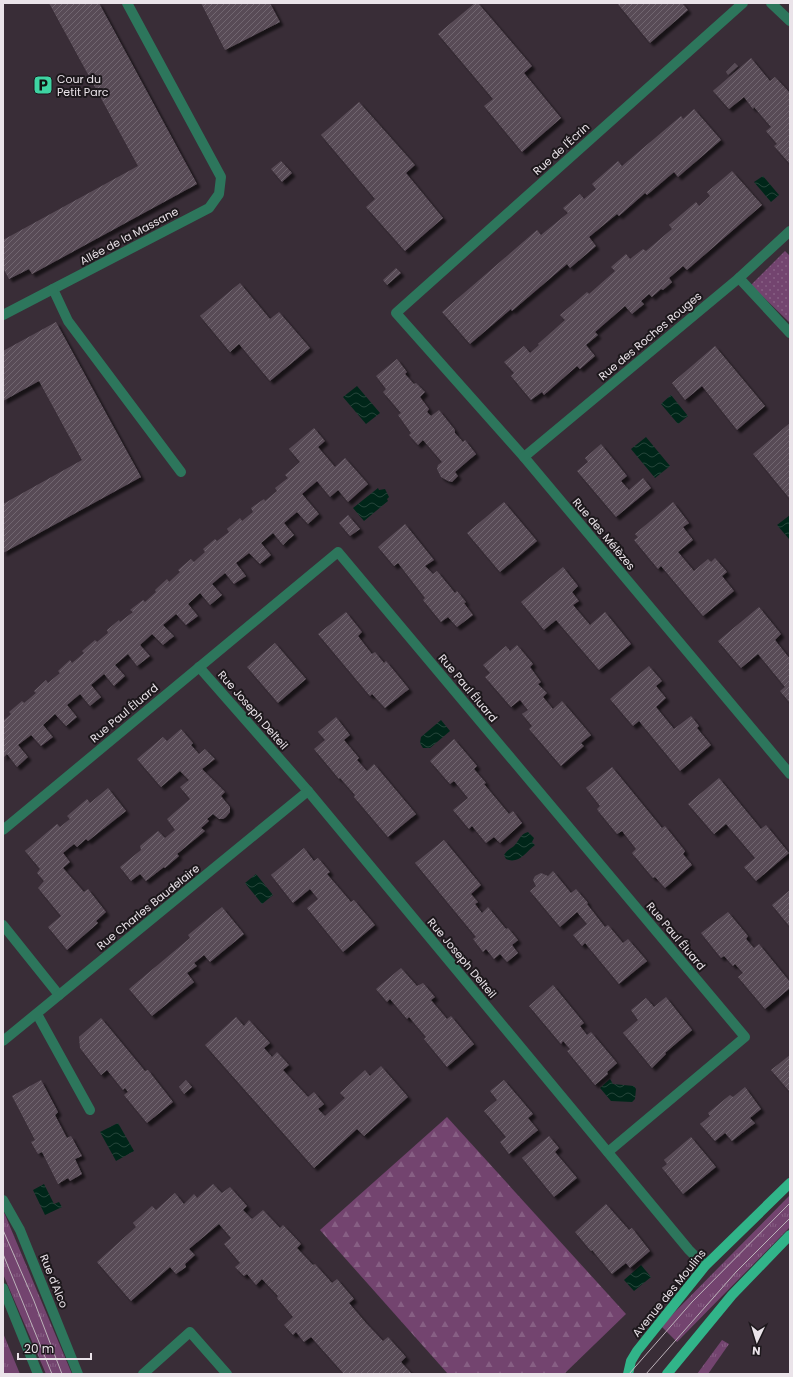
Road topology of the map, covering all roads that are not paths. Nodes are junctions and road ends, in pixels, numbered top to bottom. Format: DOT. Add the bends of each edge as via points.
graph roads {
  1 [pos="127,3"];
  2 [pos="743,3"];
  3 [pos="771,3"];
  4 [pos="790,21"];
  5 [pos="790,231"];
  6 [pos="738,278"];
  7 [pos="53,289"];
  8 [pos="396,313"];
  9 [pos="3,315"];
  10 [pos="790,333"];
  11 [pos="524,457"];
  12 [pos="181,472"];
  13 [pos="199,667"];
  14 [pos="790,774"];
  15 [pos="308,791"];
  16 [pos="3,830"];
  17 [pos="3,925"];
  18 [pos="60,995"];
  19 [pos="37,1014"];
  20 [pos="3,1041"];
  21 [pos="90,1110"];
  22 [pos="608,1152"];
  23 [pos="790,1183"];
  24 [pos="3,1200"];
  25 [pos="790,1235"];
  26 [pos="705,1266"];
  27 [pos="3,1288"];
  28 [pos="38,1374"];
  29 [pos="78,1374"];
  30 [pos="143,1374"];
  31 [pos="227,1374"];
  32 [pos="628,1374"];
  33 [pos="667,1374"];
  1 -- 7 [label="street, Allée de la Massane" via="221,177 219,194 208,208"];
  2 -- 8 [label="street, Rue de l'Écrin"];
  3 -- 4 [label="street"];
  5 -- 6 [label="street, Rue des Roches Rouges"];
  6 -- 10 [label="street"];
  6 -- 11 [label="street, Rue des Roches Rouges"];
  7 -- 9 [label="street, Allée de la Massane"];
  7 -- 12 [label="street" via="68,321"];
  8 -- 11 [label="street, Rue des Mélèzes"];
  11 -- 14 [label="street, Rue des Mélèzes"];
  13 -- 15 [label="street, Rue Joseph Delteil"];
  13 -- 16 [label="street, Rue Paul Éluard"];
  13 -- 22 [label="street, Rue Paul Éluard" via="338,552 344,558 745,1037"];
  15 -- 18 [label="street, Rue Charles Baudelaire"];
  15 -- 22 [label="street, Rue Joseph Delteil"];
  17 -- 18 [label="street"];
  18 -- 19 [label="street, Rue Charles Baudelaire"];
  19 -- 20 [label="street, Rue Charles Baudelaire"];
  19 -- 21 [label="street"];
  22 -- 26 [label="street, Rue Joseph Delteil"];
  23 -- 26 [label="main road, Avenue des Moulins"];
  24 -- 29 [label="street, Rue d'Alco" via="20,1230"];
  25 -- 33 [label="main road" via="732,1295"];
  26 -- 32 [label="main road, Avenue des Moulins" via="637,1351"];
  27 -- 28 [label="street"];
  30 -- 31 [label="street" via="190,1332"];
}
